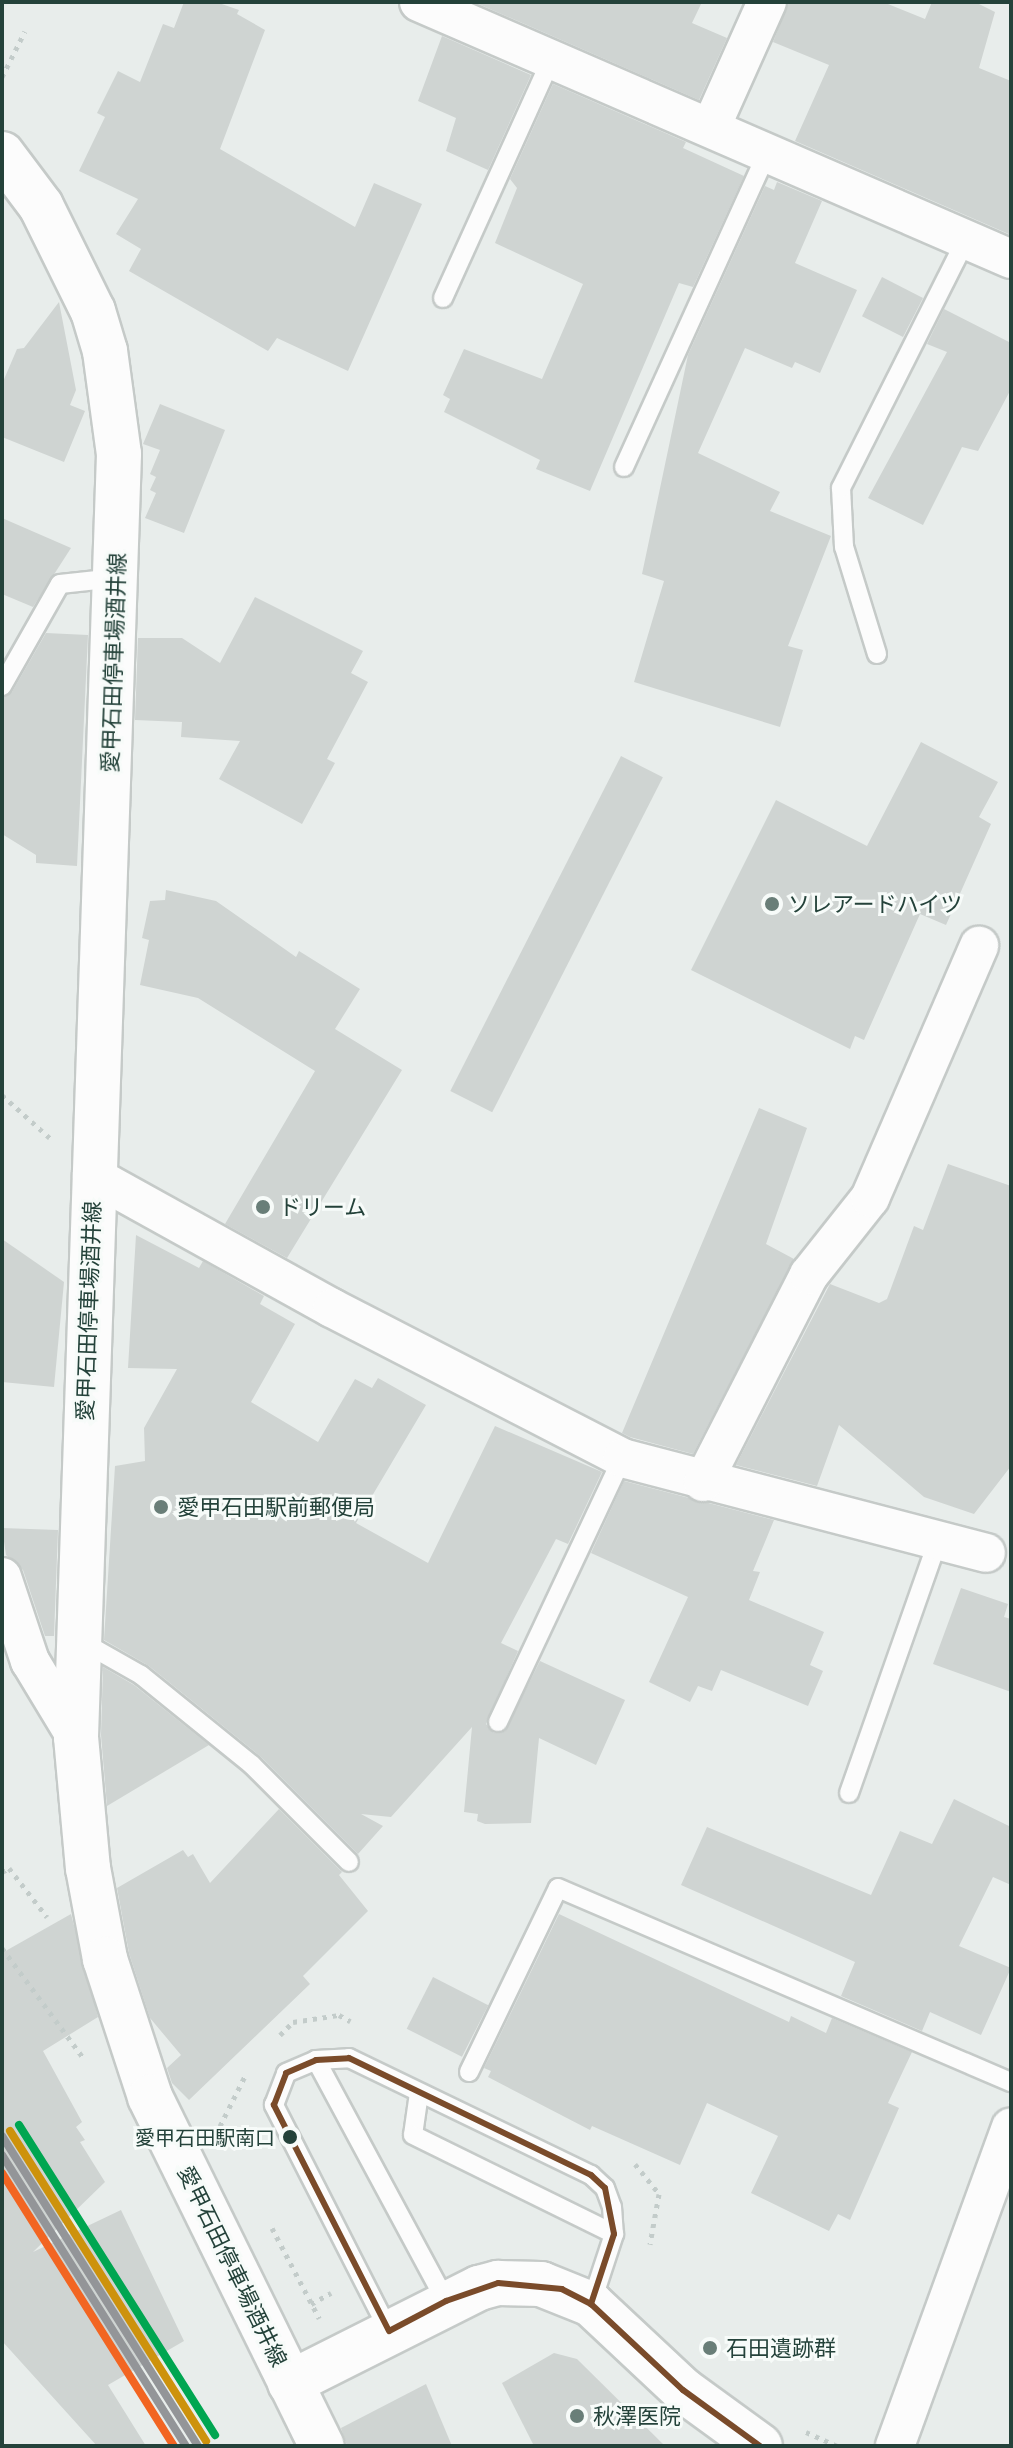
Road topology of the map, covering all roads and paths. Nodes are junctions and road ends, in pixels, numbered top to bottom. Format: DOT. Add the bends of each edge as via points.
graph roads {
  1 [pos="419,2"];
  2 [pos="767,2"];
  3 [pos="25,31"];
  4 [pos="552,58"];
  5 [pos="2,77"];
  6 [pos="711,127"];
  7 [pos="768,151"];
  8 [pos="2,154"];
  9 [pos="966,239"];
  10 [pos="1011,259"];
  11 [pos="443,298"];
  12 [pos="624,467"];
  13 [pos="117,578"];
  14 [pos="877,654"];
  15 [pos="2,686"];
  16 [pos="979,946"];
  17 [pos="92,1175"];
  18 [pos="622,1458"];
  19 [pos="703,1482"];
  20 [pos="938,1540"];
  21 [pos="986,1553"];
  22 [pos="2,1577"];
  23 [pos="79,1639"];
  24 [pos="498,1722"];
  25 [pos="76,1737"];
  26 [pos="849,1793"];
  27 [pos="349,1862"];
  28 [pos="9,1868"];
  29 [pos="2,1872"];
  30 [pos="2,1948"];
  31 [pos="77,2045"];
  32 [pos="316,2060"];
  33 [pos="469,2072"];
  34 [pos="1011,2082"];
  35 [pos="419,2093"];
  36 [pos="218,2123"];
  37 [pos="1011,2127"];
  38 [pos="225,2137"];
  39 [pos="268,2220"];
  40 [pos="614,2234"];
  41 [pos="446,2301"];
  42 [pos="591,2304"];
  43 [pos="389,2331"];
  44 [pos="338,2358"];
  45 [pos="290,2383"];
  46 [pos="322,2446"];
  47 [pos="760,2446"];
  48 [pos="895,2446"];
  1 -- 4 [label="street"];
  2 -- 6 [label="street"];
  3 -- 5 [label="path"];
  4 -- 6 [label="street"];
  4 -- 11 [label="lane"];
  6 -- 7 [label="street"];
  7 -- 9 [label="street"];
  7 -- 12 [label="lane"];
  8 -- 13 [label="main road, 愛甲石田停車場酒井線" via="41,206 93,311 105,351 119,454"];
  9 -- 10 [label="street"];
  9 -- 14 [label="lane" via="841,488 844,547"];
  13 -- 15 [label="lane" via="60,584"];
  13 -- 17 [label="main road, 愛甲石田停車場酒井線"];
  16 -- 19 [label="street" via="972,1002 870,1198 809,1275"];
  17 -- 18 [label="street" via="332,1308"];
  17 -- 23 [label="main road, 愛甲石田停車場酒井線"];
  18 -- 19 [label="street"];
  18 -- 24 [label="lane"];
  19 -- 20 [label="street"];
  20 -- 21 [label="street"];
  20 -- 26 [label="lane"];
  22 -- 25 [label="street" via="30,1661"];
  23 -- 25 [label="main road, 愛甲石田停車場酒井線"];
  23 -- 27 [label="lane" via="141,1675 252,1765"];
  25 -- 45 [label="main road, 愛甲石田停車場酒井線" via="94,1907 127,2035 162,2122"];
  28 -- 29 [label="path"];
  30 -- 31 [label="path"];
  32 -- 35 [label="lane" via="349,2058"];
  32 -- 41 [label="lane"];
  32 -- 43 [label="lane" via="286,2073 274,2105"];
  33 -- 34 [label="lane" via="558,1888"];
  35 -- 40 [label="lane" via="591,2175 605,2188"];
  35 -- 40 [label="lane" via="413,2135"];
  36 -- 38 [label="path"];
  37 -- 48 [label="street"];
  39 -- 44 [label="path"];
  40 -- 42 [label="lane"];
  41 -- 42 [label="main road" via="519,2281 562,2289"];
  41 -- 43 [label="main road"];
  42 -- 47 [label="main road" via="683,2390"];
  43 -- 44 [label="main road"];
  44 -- 45 [label="main road"];
  45 -- 46 [label="main road, 愛甲石田停車場酒井線"];
}
